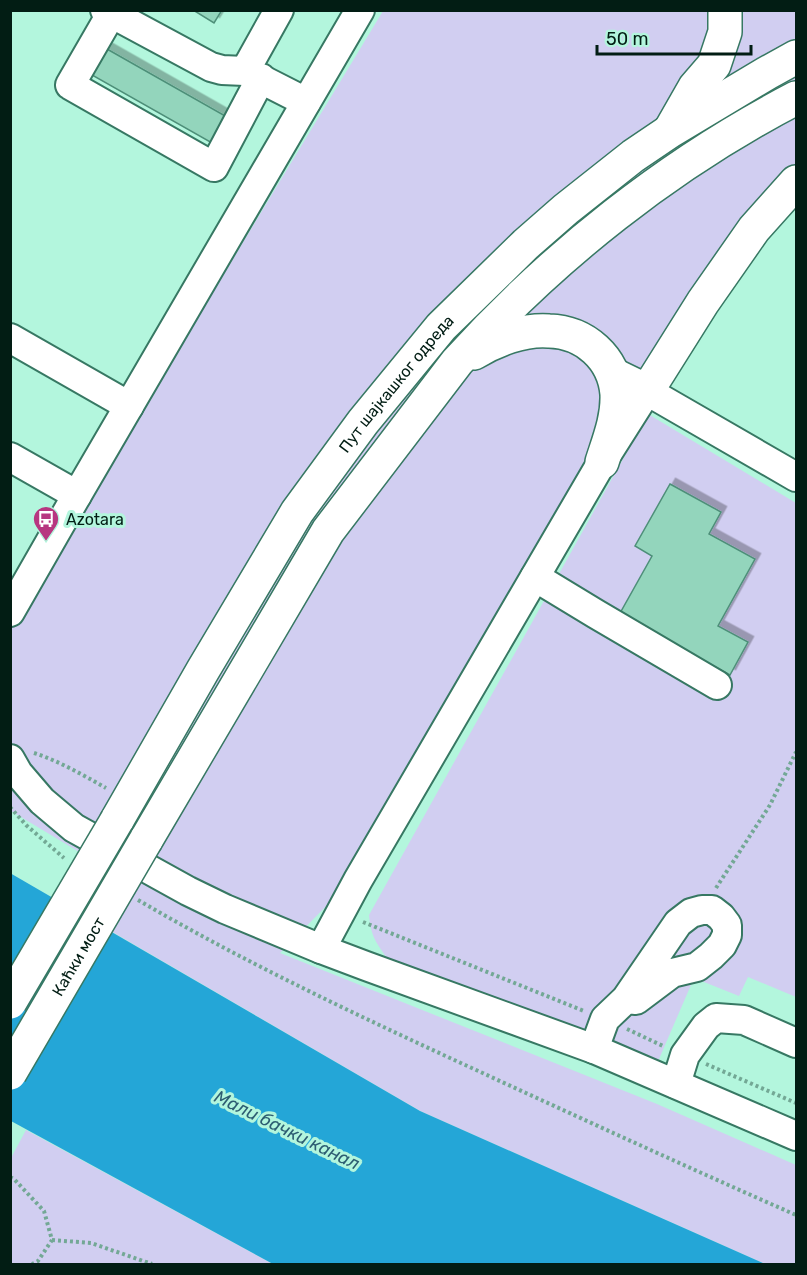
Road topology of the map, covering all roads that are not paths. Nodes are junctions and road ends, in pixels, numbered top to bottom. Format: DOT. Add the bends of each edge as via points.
graph roads {
  1 [pos="279,10"];
  2 [pos="360,10"];
  3 [pos="725,10"];
  4 [pos="108,12"];
  5 [pos="796,57"];
  6 [pos="253,75"];
  7 [pos="796,98"];
  8 [pos="306,102"];
  9 [pos="670,131"];
  10 [pos="796,182"];
  11 [pos="10,338"];
  12 [pos="457,363"];
  13 [pos="614,375"];
  14 [pos="647,391"];
  15 [pos="129,406"];
  16 [pos="10,457"];
  17 [pos="602,462"];
  18 [pos="796,477"];
  19 [pos="77,495"];
  20 [pos="535,577"];
  21 [pos="10,612"];
  22 [pos="717,685"];
  23 [pos="22,756"];
  24 [pos="146,840"];
  25 [pos="321,949"];
  26 [pos="626,999"];
  27 [pos="10,1002"];
  28 [pos="796,1042"];
  29 [pos="594,1049"];
  30 [pos="10,1073"];
  31 [pos="676,1084"];
  32 [pos="796,1136"];
  1 -- 6 [label="street"];
  2 -- 8 [label="street"];
  3 -- 9 [label="main road" via="725,32 714,65 695,87"];
  4 -- 6 [label="street" via="212,67"];
  4 -- 6 [label="street" via="70,85 214,167"];
  5 -- 9 [label="main road, Пут шајкашког одреда"];
  6 -- 8 [label="street"];
  7 -- 12 [label="main road, Пут шајкашког одреда" via="704,151 639,197 537,283"];
  8 -- 15 [label="street"];
  9 -- 27 [label="main road, Пут шајкашког одреда, bridge" via="566,209 519,251 441,327 363,422 297,512 115,807"];
  10 -- 14 [label="main road" via="754,229"];
  11 -- 15 [label="street"];
  12 -- 13 [label="main road" via="504,339 549,330 590,345 607,361"];
  12 -- 24 [label="main road, Пут шајкашког одреда" via="328,531"];
  13 -- 14 [label="main road"];
  13 -- 17 [label="main road" via="615,420"];
  14 -- 17 [label="street"];
  14 -- 18 [label="street"];
  15 -- 19 [label="street"];
  16 -- 19 [label="street"];
  17 -- 20 [label="street"];
  19 -- 21 [label="street"];
  20 -- 22 [label="street"];
  20 -- 25 [label="street"];
  23 -- 25 [label="street" via="18,773 42,801 74,828 225,909"];
  24 -- 30 [label="main road, Каћки мост, bridge"];
  25 -- 29 [label="street"];
  26 -- 26 [label="street" via="636,1000 672,974 698,967 711,956 727,935 727,925 721,917 712,910 702,910 678,923"];
  26 -- 29 [label="street" via="605,1019"];
  28 -- 31 [label="street" via="744,1020 716,1018 685,1055"];
  29 -- 31 [label="street"];
  31 -- 32 [label="street"];
}
